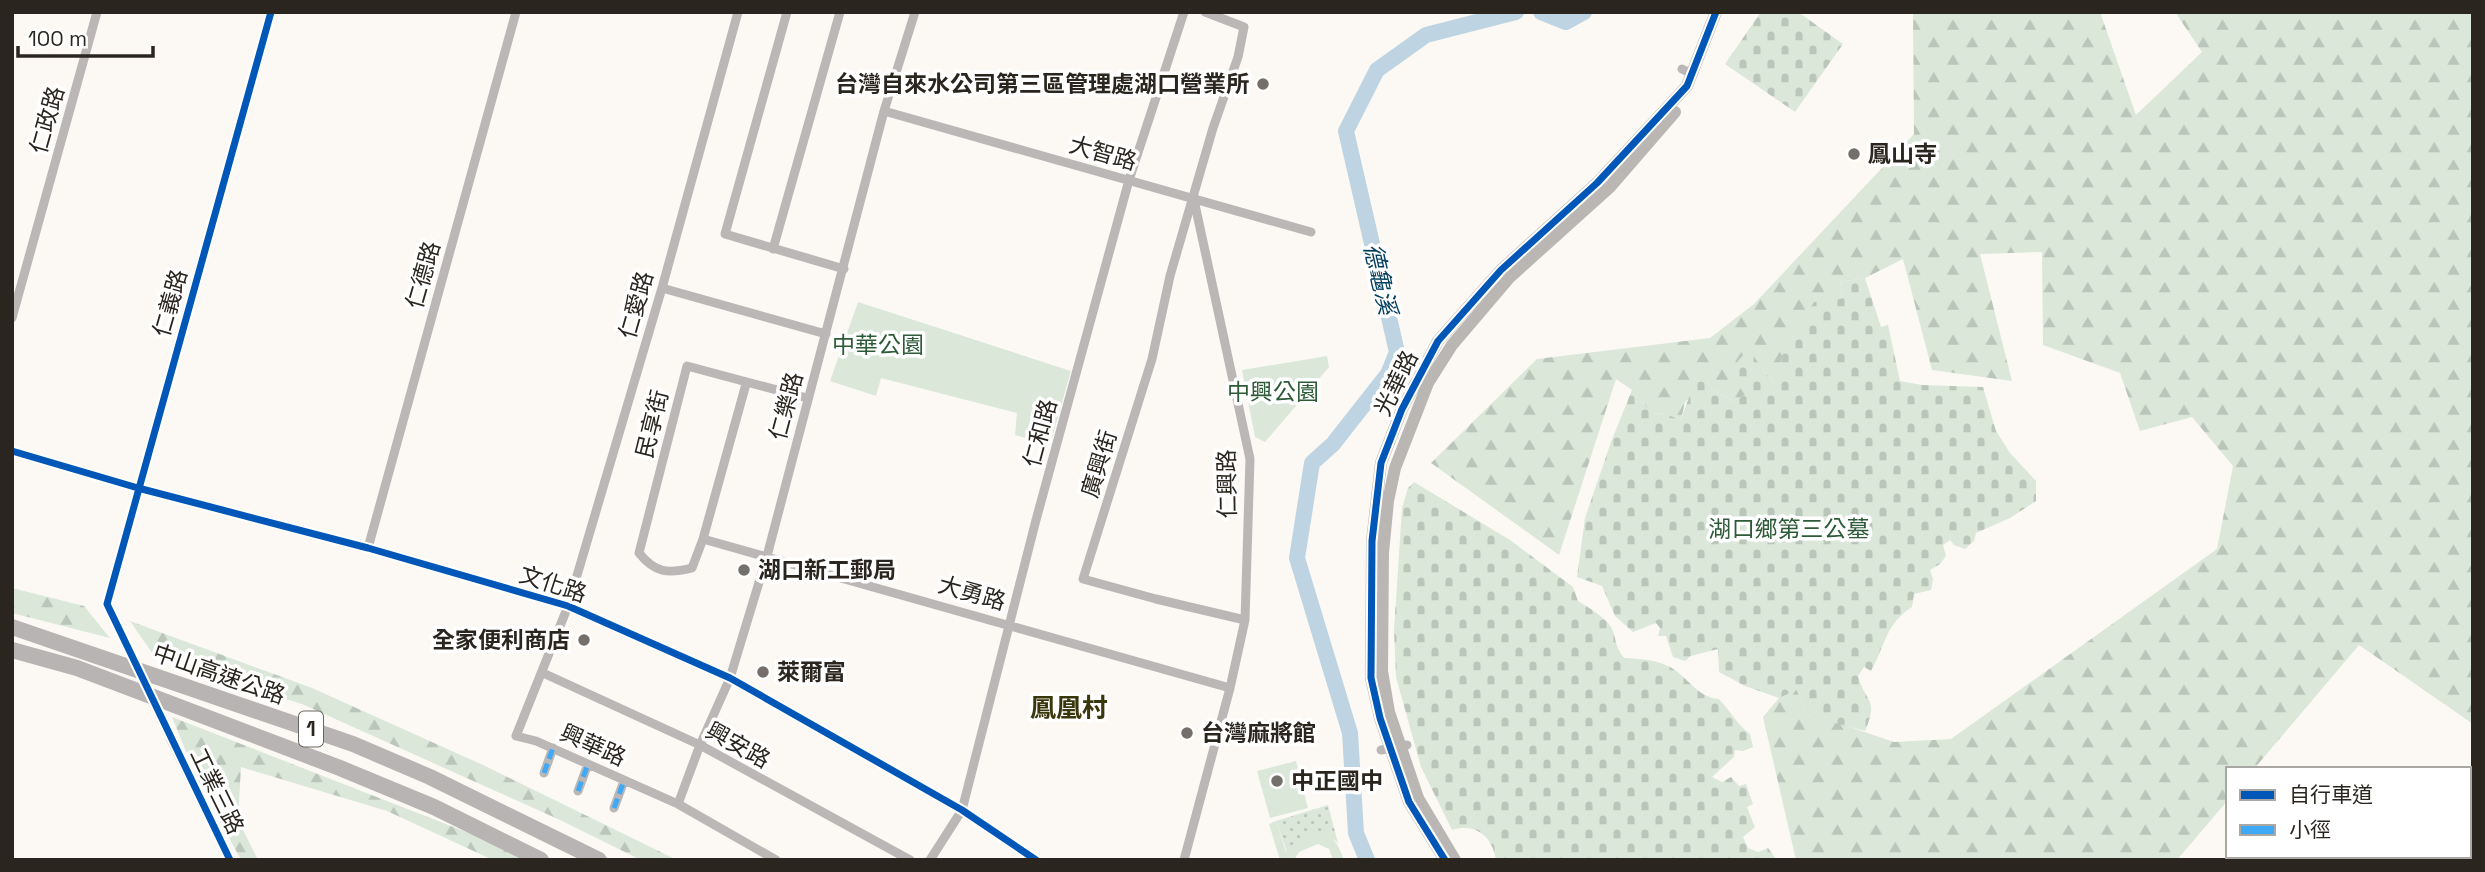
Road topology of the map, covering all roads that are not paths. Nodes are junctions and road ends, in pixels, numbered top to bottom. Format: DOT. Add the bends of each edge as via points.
graph roads {
  1 [pos="97,12"];
  2 [pos="271,12"];
  3 [pos="516,12"];
  4 [pos="738,12"];
  5 [pos="787,12"];
  6 [pos="840,12"];
  7 [pos="915,12"];
  8 [pos="1184,12"];
  9 [pos="1205,12"];
  10 [pos="1716,12"];
  11 [pos="1724,12"];
  12 [pos="884,111"];
  13 [pos="1129,180"];
  14 [pos="1194,199"];
  15 [pos="1311,232"];
  16 [pos="773,250"];
  17 [pos="844,270"];
  18 [pos="662,288"];
  19 [pos="12,318"];
  20 [pos="826,334"];
  21 [pos="746,384"];
  22 [pos="807,398"];
  23 [pos="12,451"];
  24 [pos="138,488"];
  25 [pos="703,538"];
  26 [pos="368,548"];
  27 [pos="767,556"];
  28 [pos="107,604"];
  29 [pos="568,606"];
  30 [pos="1245,620"];
  31 [pos="1010,624"];
  32 [pos="12,627"];
  33 [pos="12,650"];
  34 [pos="543,673"];
  35 [pos="730,678"];
  36 [pos="1230,688"];
  37 [pos="170,738"];
  38 [pos="700,745"];
  39 [pos="1394,747"];
  40 [pos="553,748"];
  41 [pos="588,764"];
  42 [pos="544,773"];
  43 [pos="624,781"];
  44 [pos="578,791"];
  45 [pos="678,804"];
  46 [pos="614,808"];
  47 [pos="962,810"];
  48 [pos="230,860"];
  49 [pos="541,860"];
  50 [pos="599,860"];
  51 [pos="776,860"];
  52 [pos="910,860"];
  53 [pos="930,860"];
  54 [pos="1036,860"];
  55 [pos="1184,860"];
  56 [pos="1445,860"];
  57 [pos="1455,860"];
  1 -- 19 [label="street, 仁政路"];
  2 -- 24 [label="street, 仁義路"];
  3 -- 26 [label="street, 仁德路"];
  4 -- 18 [label="street, 仁愛路"];
  5 -- 16 [label="street" via="725,234"];
  6 -- 16 [label="street"];
  7 -- 12 [label="street, 仁樂路"];
  8 -- 13 [label="street, 仁和路"];
  9 -- 14 [label="street, 仁興路" via="1244,27"];
  10 -- 39 [label="street, 光華路" via="1687,71 1687,86 1501,270 1437,341 1402,409 1381,463 1372,541 1371,678"];
  11 -- 39 [label="street, 光華路" via="1692,90 1657,135 1610,187 1509,278 1452,345 1428,383 1395,468 1382,565 1382,671"];
  12 -- 13 [label="street, 大智路"];
  12 -- 17 [label="street, 仁樂路"];
  13 -- 14 [label="street, 大智路"];
  13 -- 31 [label="street, 仁和路"];
  14 -- 15 [label="street, 大智路"];
  14 -- 30 [label="street, 仁興路" via="1250,458"];
  14 -- 30 [label="street, 廣興街" via="1170,276 1152,359 1083,579"];
  16 -- 17 [label="street"];
  17 -- 20 [label="street, 仁樂路"];
  18 -- 20 [label="street"];
  18 -- 29 [label="street, 仁愛路"];
  20 -- 22 [label="street, 仁樂路"];
  21 -- 22 [label="street, 民享街"];
  21 -- 25 [label="street"];
  21 -- 25 [label="street, 民享街" via="687,366 639,553 649,565 672,573 692,568"];
  22 -- 27 [label="street, 仁樂路"];
  23 -- 24 [label="street, 文化路"];
  24 -- 26 [label="street, 文化路"];
  24 -- 28 [label="street, 仁義路"];
  25 -- 27 [label="street, 大勇路"];
  26 -- 29 [label="street, 文化路"];
  27 -- 31 [label="street, 大勇路"];
  27 -- 35 [label="street, 仁樂路"];
  29 -- 34 [label="street, 興華路"];
  29 -- 35 [label="street, 文化路"];
  30 -- 36 [label="street, 仁興路"];
  31 -- 36 [label="street, 大勇路"];
  31 -- 47 [label="street, 仁和路"];
  32 -- 50 [label="highway, 中山高速公路 / 1" via="353,744 442,782"];
  33 -- 49 [label="highway, 中山高速公路 / 1" via="77,668 341,768"];
  34 -- 38 [label="street, 興安路"];
  34 -- 40 [label="street, 興華路" via="516,736"];
  35 -- 38 [label="street, 仁樂路"];
  35 -- 47 [label="street, 文化路"];
  36 -- 55 [label="street, 仁興路"];
  37 -- 48 [label="street, 工業三路"];
  38 -- 45 [label="street, 仁樂路"];
  38 -- 52 [label="street, 興安路"];
  39 -- 56 [label="street, 光華路" via="1409,802"];
  39 -- 57 [label="street, 光華路"];
  40 -- 41 [label="street, 興華路"];
  40 -- 42 [label="street"];
  41 -- 43 [label="street, 興華路"];
  41 -- 44 [label="street"];
  43 -- 45 [label="street, 興華路"];
  43 -- 46 [label="street"];
  45 -- 51 [label="street, 興華路"];
  47 -- 53 [label="street, 仁和路"];
  47 -- 54 [label="street, 文化路"];
}
